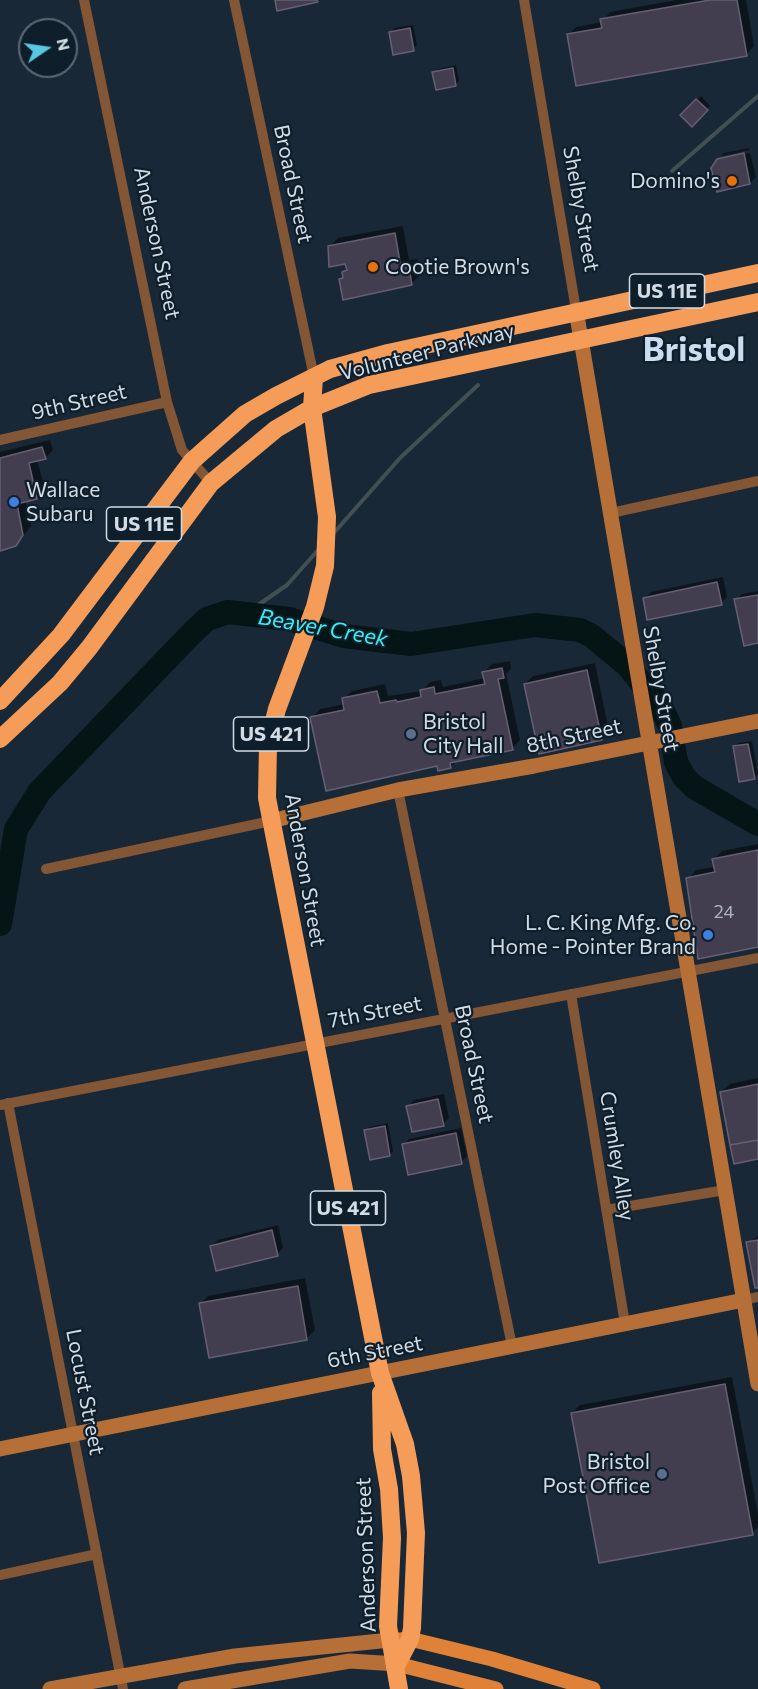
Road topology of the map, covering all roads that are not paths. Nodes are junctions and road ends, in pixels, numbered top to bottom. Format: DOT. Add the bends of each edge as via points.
graph roads {
  1 [pos="84,0"];
  2 [pos="234,0"];
  3 [pos="524,0"];
  4 [pos="758,273"];
  5 [pos="758,302"];
  6 [pos="576,310"];
  7 [pos="581,339"];
  8 [pos="314,377"];
  9 [pos="167,402"];
  10 [pos="312,408"];
  11 [pos="0,440"];
  12 [pos="192,460"];
  13 [pos="758,481"];
  14 [pos="211,483"];
  15 [pos="611,513"];
  16 [pos="0,701"];
  17 [pos="758,721"];
  18 [pos="0,739"];
  19 [pos="654,741"];
  20 [pos="398,790"];
  21 [pos="270,821"];
  22 [pos="46,869"];
  23 [pos="758,958"];
  24 [pos="688,971"];
  25 [pos="571,994"];
  26 [pos="444,1018"];
  27 [pos="315,1044"];
  28 [pos="4,1104"];
  29 [pos="725,1190"];
  30 [pos="606,1210"];
  31 [pos="751,1298"];
  32 [pos="625,1324"];
  33 [pos="512,1347"];
  34 [pos="380,1373"];
  35 [pos="758,1384"];
  36 [pos="73,1434"];
  37 [pos="0,1449"];
  38 [pos="97,1554"];
  39 [pos="0,1575"];
  40 [pos="410,1639"];
  41 [pos="390,1640"];
  42 [pos="397,1664"];
  43 [pos="122,1683"];
  44 [pos="50,1689"];
  45 [pos="185,1689"];
  46 [pos="399,1689"];
  47 [pos="496,1689"];
  48 [pos="593,1689"];
  1 -- 9 [label="street, Anderson Street"];
  2 -- 8 [label="street, Broad Street"];
  3 -- 6 [label="street, Shelby Street"];
  4 -- 6 [label="highway, Volunteer Parkway / US 11E"];
  5 -- 7 [label="highway, Volunteer Parkway / US 11E"];
  6 -- 7 [label="street, Shelby Street"];
  6 -- 8 [label="highway, Volunteer Parkway / US 11E" via="388,352"];
  7 -- 10 [label="highway, Volunteer Parkway / US 11E" via="369,385"];
  7 -- 15 [label="street, Shelby Street"];
  8 -- 10 [label="highway, Anderson Street / US 421"];
  8 -- 12 [label="highway, Volunteer Parkway / US 11E" via="245,414"];
  9 -- 11 [label="street, 9th Street"];
  9 -- 12 [label="street, Anderson Street" via="179,443"];
  10 -- 14 [label="highway, Volunteer Parkway / US 11E" via="276,429"];
  10 -- 21 [label="highway, Anderson Street / US 421" via="327,517 321,587 276,709 268,745"];
  12 -- 14 [label="street, Anderson Street"];
  12 -- 16 [label="highway, Volunteer Parkway / US 11E" via="61,635"];
  13 -- 15 [label="street"];
  14 -- 18 [label="highway, Volunteer Parkway / US 11E" via="89,648 60,683"];
  15 -- 19 [label="street, Shelby Street" via="640,686"];
  17 -- 19 [label="street, 8th Street"];
  19 -- 20 [label="street, 8th Street"];
  19 -- 24 [label="street, Shelby Street"];
  20 -- 21 [label="street, 8th Street"];
  20 -- 26 [label="street, Broad Street"];
  21 -- 22 [label="street, 8th Street"];
  21 -- 27 [label="highway, Anderson Street / US 421"];
  23 -- 24 [label="street, 7th Street"];
  24 -- 25 [label="street, 7th Street"];
  24 -- 29 [label="street, Shelby Street"];
  25 -- 26 [label="street, 7th Street"];
  25 -- 30 [label="street, Crumley Alley"];
  26 -- 27 [label="street, 7th Street"];
  26 -- 33 [label="street, Broad Street"];
  27 -- 28 [label="street, 7th Street"];
  27 -- 34 [label="highway, Anderson Street / US 421"];
  28 -- 36 [label="street, Locust Street"];
  29 -- 30 [label="street"];
  29 -- 31 [label="street, Shelby Street"];
  30 -- 32 [label="street, Crumley Alley"];
  31 -- 32 [label="street, 6th Street"];
  31 -- 35 [label="street, Shelby Street"];
  32 -- 33 [label="street, 6th Street"];
  33 -- 34 [label="street, 6th Street"];
  34 -- 36 [label="street, 6th Street"];
  34 -- 40 [label="highway, Anderson Street / US 421" via="405,1444 415,1504"];
  34 -- 41 [label="highway, Anderson Street / US 421" via="382,1449 392,1538"];
  36 -- 37 [label="street, 6th Street"];
  36 -- 38 [label="street, Locust Street"];
  38 -- 39 [label="street"];
  38 -- 43 [label="street, Locust Street"];
  40 -- 41 [label="main road"];
  40 -- 42 [label="highway, Anderson Street / US 421"];
  40 -- 48 [label="main road"];
  41 -- 42 [label="highway, Anderson Street / US 421"];
  41 -- 43 [label="street" via="235,1656"];
  42 -- 45 [label="street" via="350,1661"];
  42 -- 46 [label="highway, Anderson Street / US 421"];
  42 -- 47 [label="main road"];
  43 -- 44 [label="street"];
}
